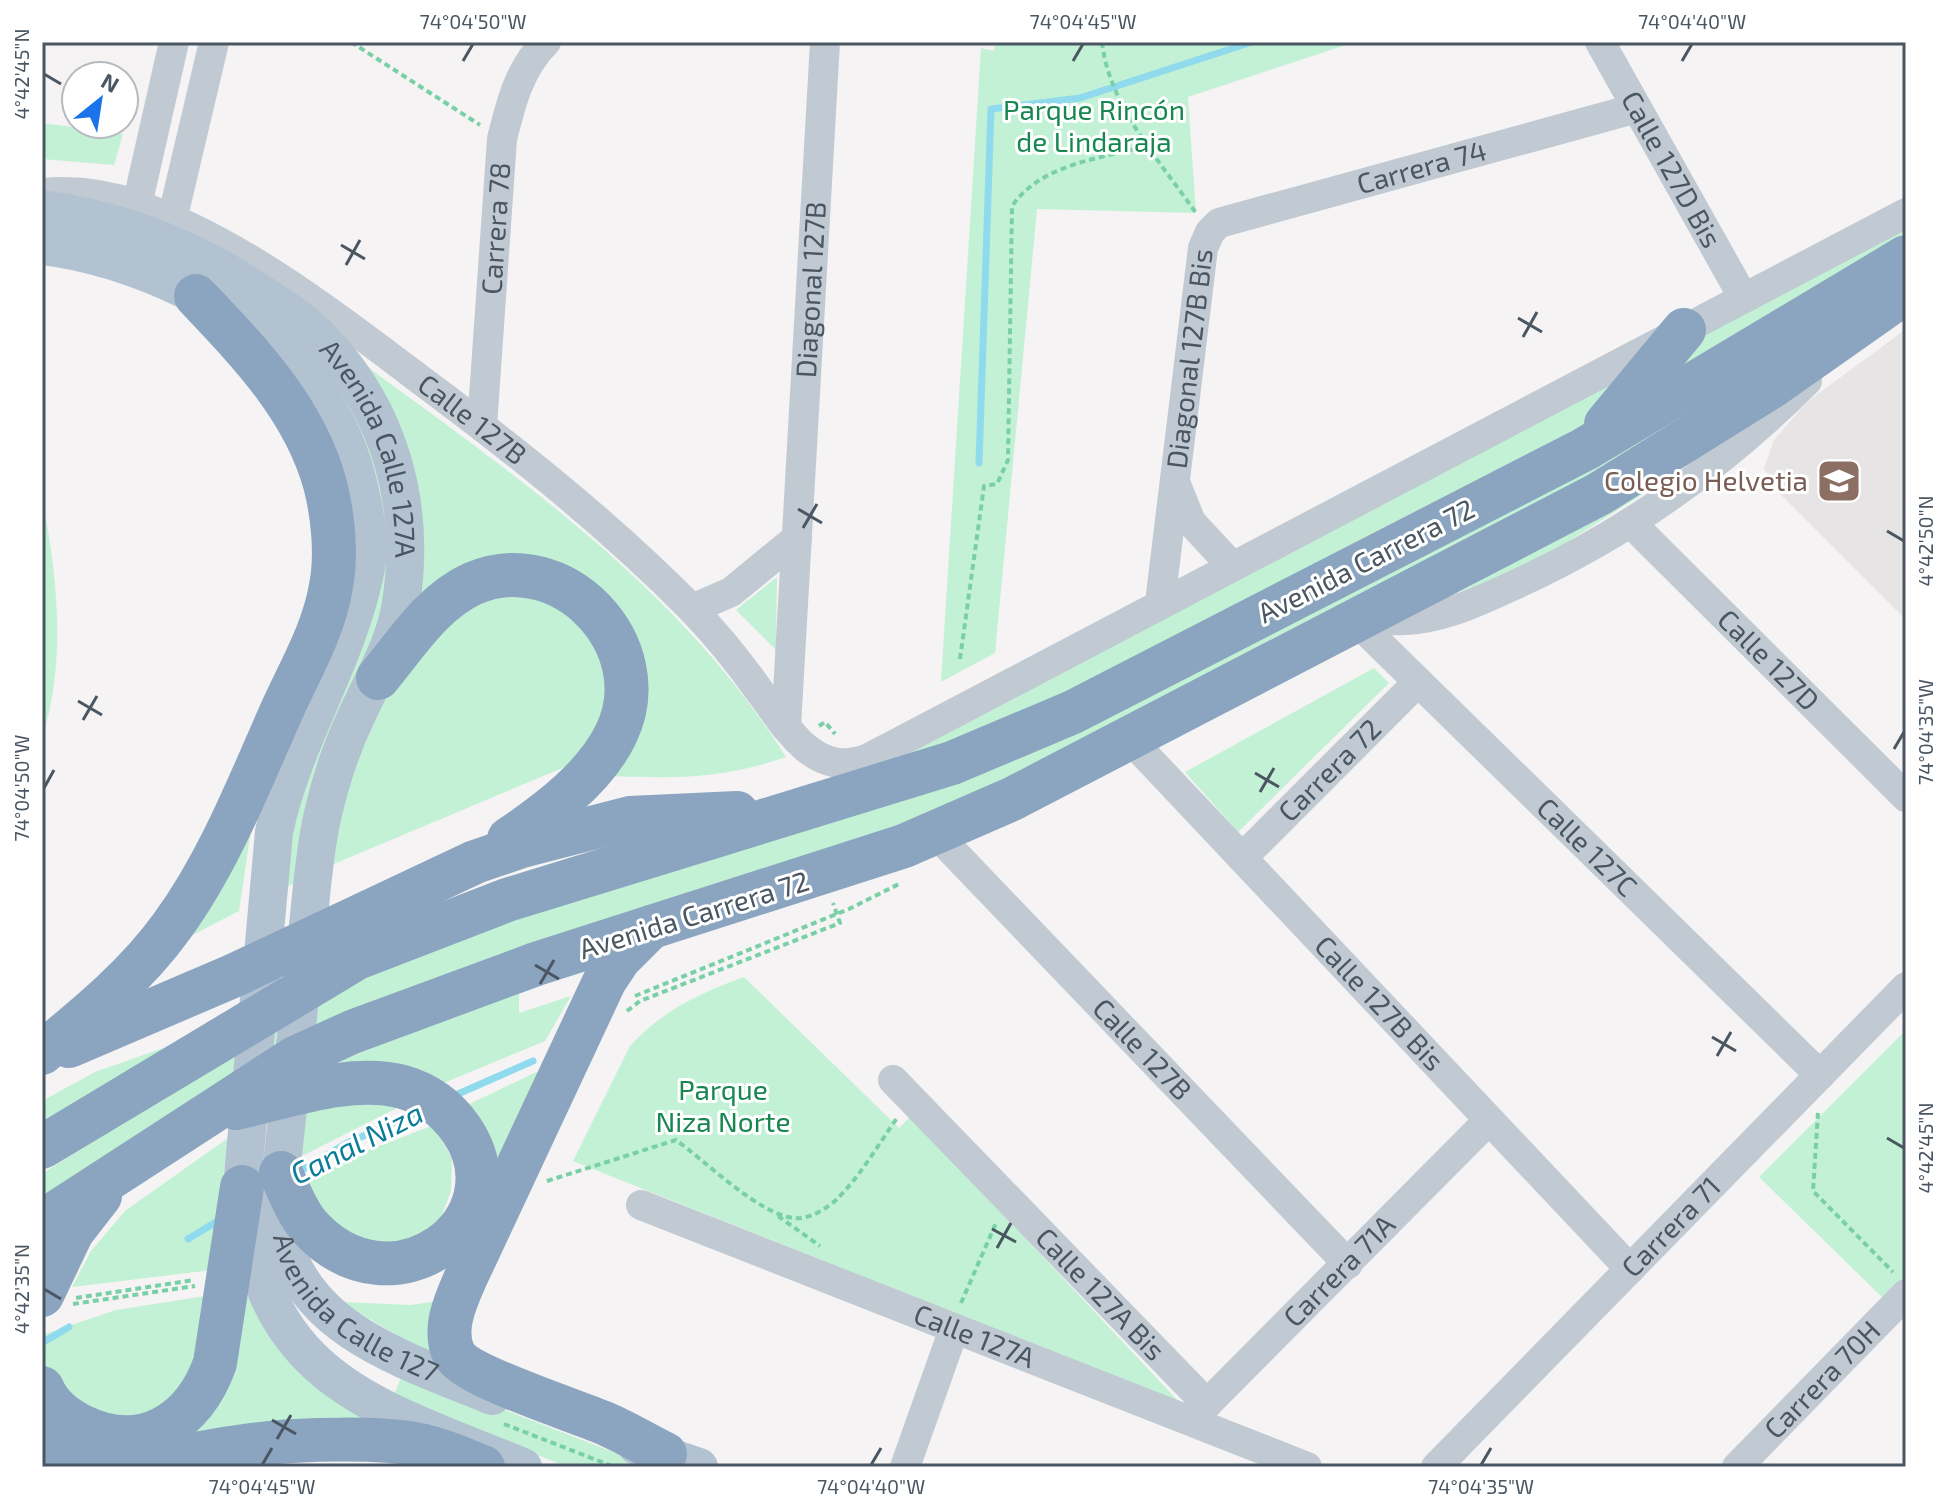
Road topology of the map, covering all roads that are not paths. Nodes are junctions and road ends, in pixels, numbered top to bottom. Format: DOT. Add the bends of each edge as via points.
graph roads {
  1 [pos="174,42"];
  2 [pos="214,42"];
  3 [pos="546,42"];
  4 [pos="825,42"];
  5 [pos="1600,42"];
  6 [pos="1637,108"];
  7 [pos="42,193"];
  8 [pos="137,205"];
  9 [pos="42,209"];
  10 [pos="1906,213"];
  11 [pos="172,220"];
  12 [pos="1210,232"];
  13 [pos="42,246"];
  14 [pos="1906,257"];
  15 [pos="1906,292"];
  16 [pos="196,296"];
  17 [pos="1743,297"];
  18 [pos="1857,328"];
  19 [pos="1684,330"];
  20 [pos="482,426"];
  21 [pos="1585,449"];
  22 [pos="1177,485"];
  23 [pos="1631,523"];
  24 [pos="797,538"];
  25 [pos="1231,565"];
  26 [pos="1160,603"];
  27 [pos="692,609"];
  28 [pos="1354,619"];
  29 [pos="378,678"];
  30 [pos="1418,682"];
  31 [pos="786,727"];
  32 [pos="1128,737"];
  33 [pos="827,762"];
  34 [pos="1906,797"];
  35 [pos="800,810"];
  36 [pos="936,834"];
  37 [pos="1242,858"];
  38 [pos="315,861"];
  39 [pos="475,862"];
  40 [pos="267,882"];
  41 [pos="653,926"];
  42 [pos="357,958"];
  43 [pos="1903,996"];
  44 [pos="42,1055"];
  45 [pos="1820,1075"];
  46 [pos="893,1080"];
  47 [pos="42,1083"];
  48 [pos="206,1114"];
  49 [pos="1489,1120"];
  50 [pos="42,1147"];
  51 [pos="122,1170"];
  52 [pos="262,1180"];
  53 [pos="641,1205"];
  54 [pos="42,1222"];
  55 [pos="1348,1264"];
  56 [pos="1630,1269"];
  57 [pos="1901,1284"];
  58 [pos="42,1295"];
  59 [pos="956,1320"];
  60 [pos="42,1388"];
  61 [pos="1198,1413"];
  62 [pos="42,1449"];
  63 [pos="416,1458"];
  64 [pos="482,1458"];
  65 [pos="229,1459"];
  66 [pos="682,1460"];
  67 [pos="523,1467"];
  68 [pos="905,1467"];
  69 [pos="1307,1467"];
  70 [pos="1436,1467"];
  71 [pos="1737,1467"];
  1 -- 8 [label="street"];
  2 -- 11 [label="street"];
  3 -- 20 [label="street, Carrera 78" via="512,96 502,139"];
  4 -- 24 [label="street, Diagonal 127B"];
  5 -- 6 [label="street, Calle 127D Bis"];
  6 -- 12 [label="street, Carrera 74" via="1219,223"];
  6 -- 17 [label="street, Calle 127D Bis"];
  7 -- 8 [label="street, Calle 127B" via="85,193"];
  8 -- 11 [label="street, Calle 127B"];
  9 -- 29 [label="main road, Avenida Calle 127A" via="169,242 219,267 292,314 348,370 386,442 405,508 401,602"];
  10 -- 17 [label="street, Avenida Carrera 72"];
  11 -- 20 [label="street, Calle 127B" via="301,294"];
  12 -- 22 [label="street, Diagonal 127B Bis" via="1203,248"];
  13 -- 16 [label="main road, Avenida Calle 127A" via="119,261"];
  14 -- 21 [label="highway, Avenida Carrera 72"];
  15 -- 18 [label="highway, Avenida Carrera 72"];
  16 -- 40 [label="main road, Avenida Calle 127A" via="241,322 311,383 337,424 355,469 365,516 367,565 357,604 286,780"];
  16 -- 44 [label="highway" via="253,357 312,445 326,487 332,585 315,640 225,833 186,903 146,957"];
  17 -- 19 [label="street, Avenida Carrera 72"];
  18 -- 23 [label="street, Avenida Carrera 72" via="1740,443"];
  18 -- 28 [label="highway, Avenida Carrera 72" via="1599,494"];
  19 -- 21 [label="highway"];
  19 -- 25 [label="street, Avenida Carrera 72"];
  20 -- 27 [label="street, Calle 127B" via="562,489"];
  21 -- 35 [label="highway, Avenida Carrera 72" via="1073,712 952,763"];
  22 -- 25 [label="street" via="1191,522"];
  22 -- 26 [label="street, Diagonal 127B Bis"];
  23 -- 28 [label="street, Avenida Carrera 72" via="1545,572 1459,609 1415,620"];
  23 -- 34 [label="street, Calle 127D"];
  24 -- 27 [label="street" via="731,592"];
  24 -- 31 [label="street, Diagonal 127B"];
  25 -- 26 [label="street, Avenida Carrera 72"];
  26 -- 33 [label="street, Avenida Carrera 72" via="867,759"];
  27 -- 31 [label="street, Calle 127B"];
  28 -- 30 [label="street, Calle 127C"];
  28 -- 32 [label="highway, Avenida Carrera 72"];
  29 -- 38 [label="main road, Avenida Calle 127A" via="358,711 329,784"];
  29 -- 39 [label="highway" via="441,604 473,584 515,575 548,580 589,603 609,625 626,676 627,696 616,735 563,797"];
  30 -- 37 [label="street, Carrera 72"];
  30 -- 45 [label="street, Calle 127C"];
  31 -- 33 [label="street, Calle 127B"];
  32 -- 36 [label="highway, Avenida Carrera 72"];
  32 -- 37 [label="street, Calle 127B Bis"];
  35 -- 39 [label="highway, Avenida Carrera 72" via="619,820"];
  35 -- 42 [label="highway, Avenida Carrera 72" via="507,900"];
  36 -- 41 [label="highway, Avenida Carrera 72"];
  36 -- 55 [label="street, Calle 127B"];
  37 -- 49 [label="street, Calle 127B Bis"];
  38 -- 52 [label="main road, Avenida Calle 127"];
  39 -- 44 [label="highway, Avenida Carrera 72" via="235,975"];
  40 -- 52 [label="main road, Avenida Calle 127"];
  41 -- 48 [label="highway, Avenida Carrera 72" via="352,1032 295,1058"];
  41 -- 66 [label="highway" via="605,980 466,1277 455,1303 450,1338 454,1354 474,1371"];
  42 -- 47 [label="highway" via="90,1059"];
  42 -- 50 [label="highway, Avenida Carrera 72"];
  43 -- 45 [label="street, Carrera 71"];
  45 -- 56 [label="street, Carrera 71"];
  46 -- 61 [label="street, Calle 127A Bis"];
  48 -- 51 [label="highway, Avenida Carrera 72"];
  48 -- 52 [label="highway" via="370,1083 403,1087 450,1114 468,1139 476,1168 474,1198 462,1226 441,1248 413,1262 384,1264 331,1245"];
  49 -- 55 [label="street, Carrera 71A"];
  49 -- 56 [label="street, Calle 127B Bis"];
  51 -- 54 [label="highway, Avenida Carrera 72"];
  51 -- 58 [label="highway" via="72,1232"];
  52 -- 60 [label="highway" via="215,1363 193,1407 175,1423 125,1438 99,1434 67,1419"];
  52 -- 64 [label="main road, Avenida Calle 127" via="246,1228 275,1311 298,1345 350,1393"];
  52 -- 66 [label="main road, Avenida Calle 127" via="296,1272 330,1316 370,1341 499,1398"];
  53 -- 59 [label="street, Calle 127A"];
  55 -- 61 [label="street, Carrera 71A"];
  56 -- 70 [label="street, Carrera 71"];
  57 -- 71 [label="street, Carrera 70H"];
  59 -- 61 [label="street, Calle 127A"];
  59 -- 68 [label="street"];
  61 -- 69 [label="street, Calle 127A"];
  62 -- 65 [label="highway" via="134,1464"];
  63 -- 64 [label="highway"];
  63 -- 65 [label="highway" via="393,1442 307,1442"];
  64 -- 67 [label="main road, Avenida Calle 127"];
}
